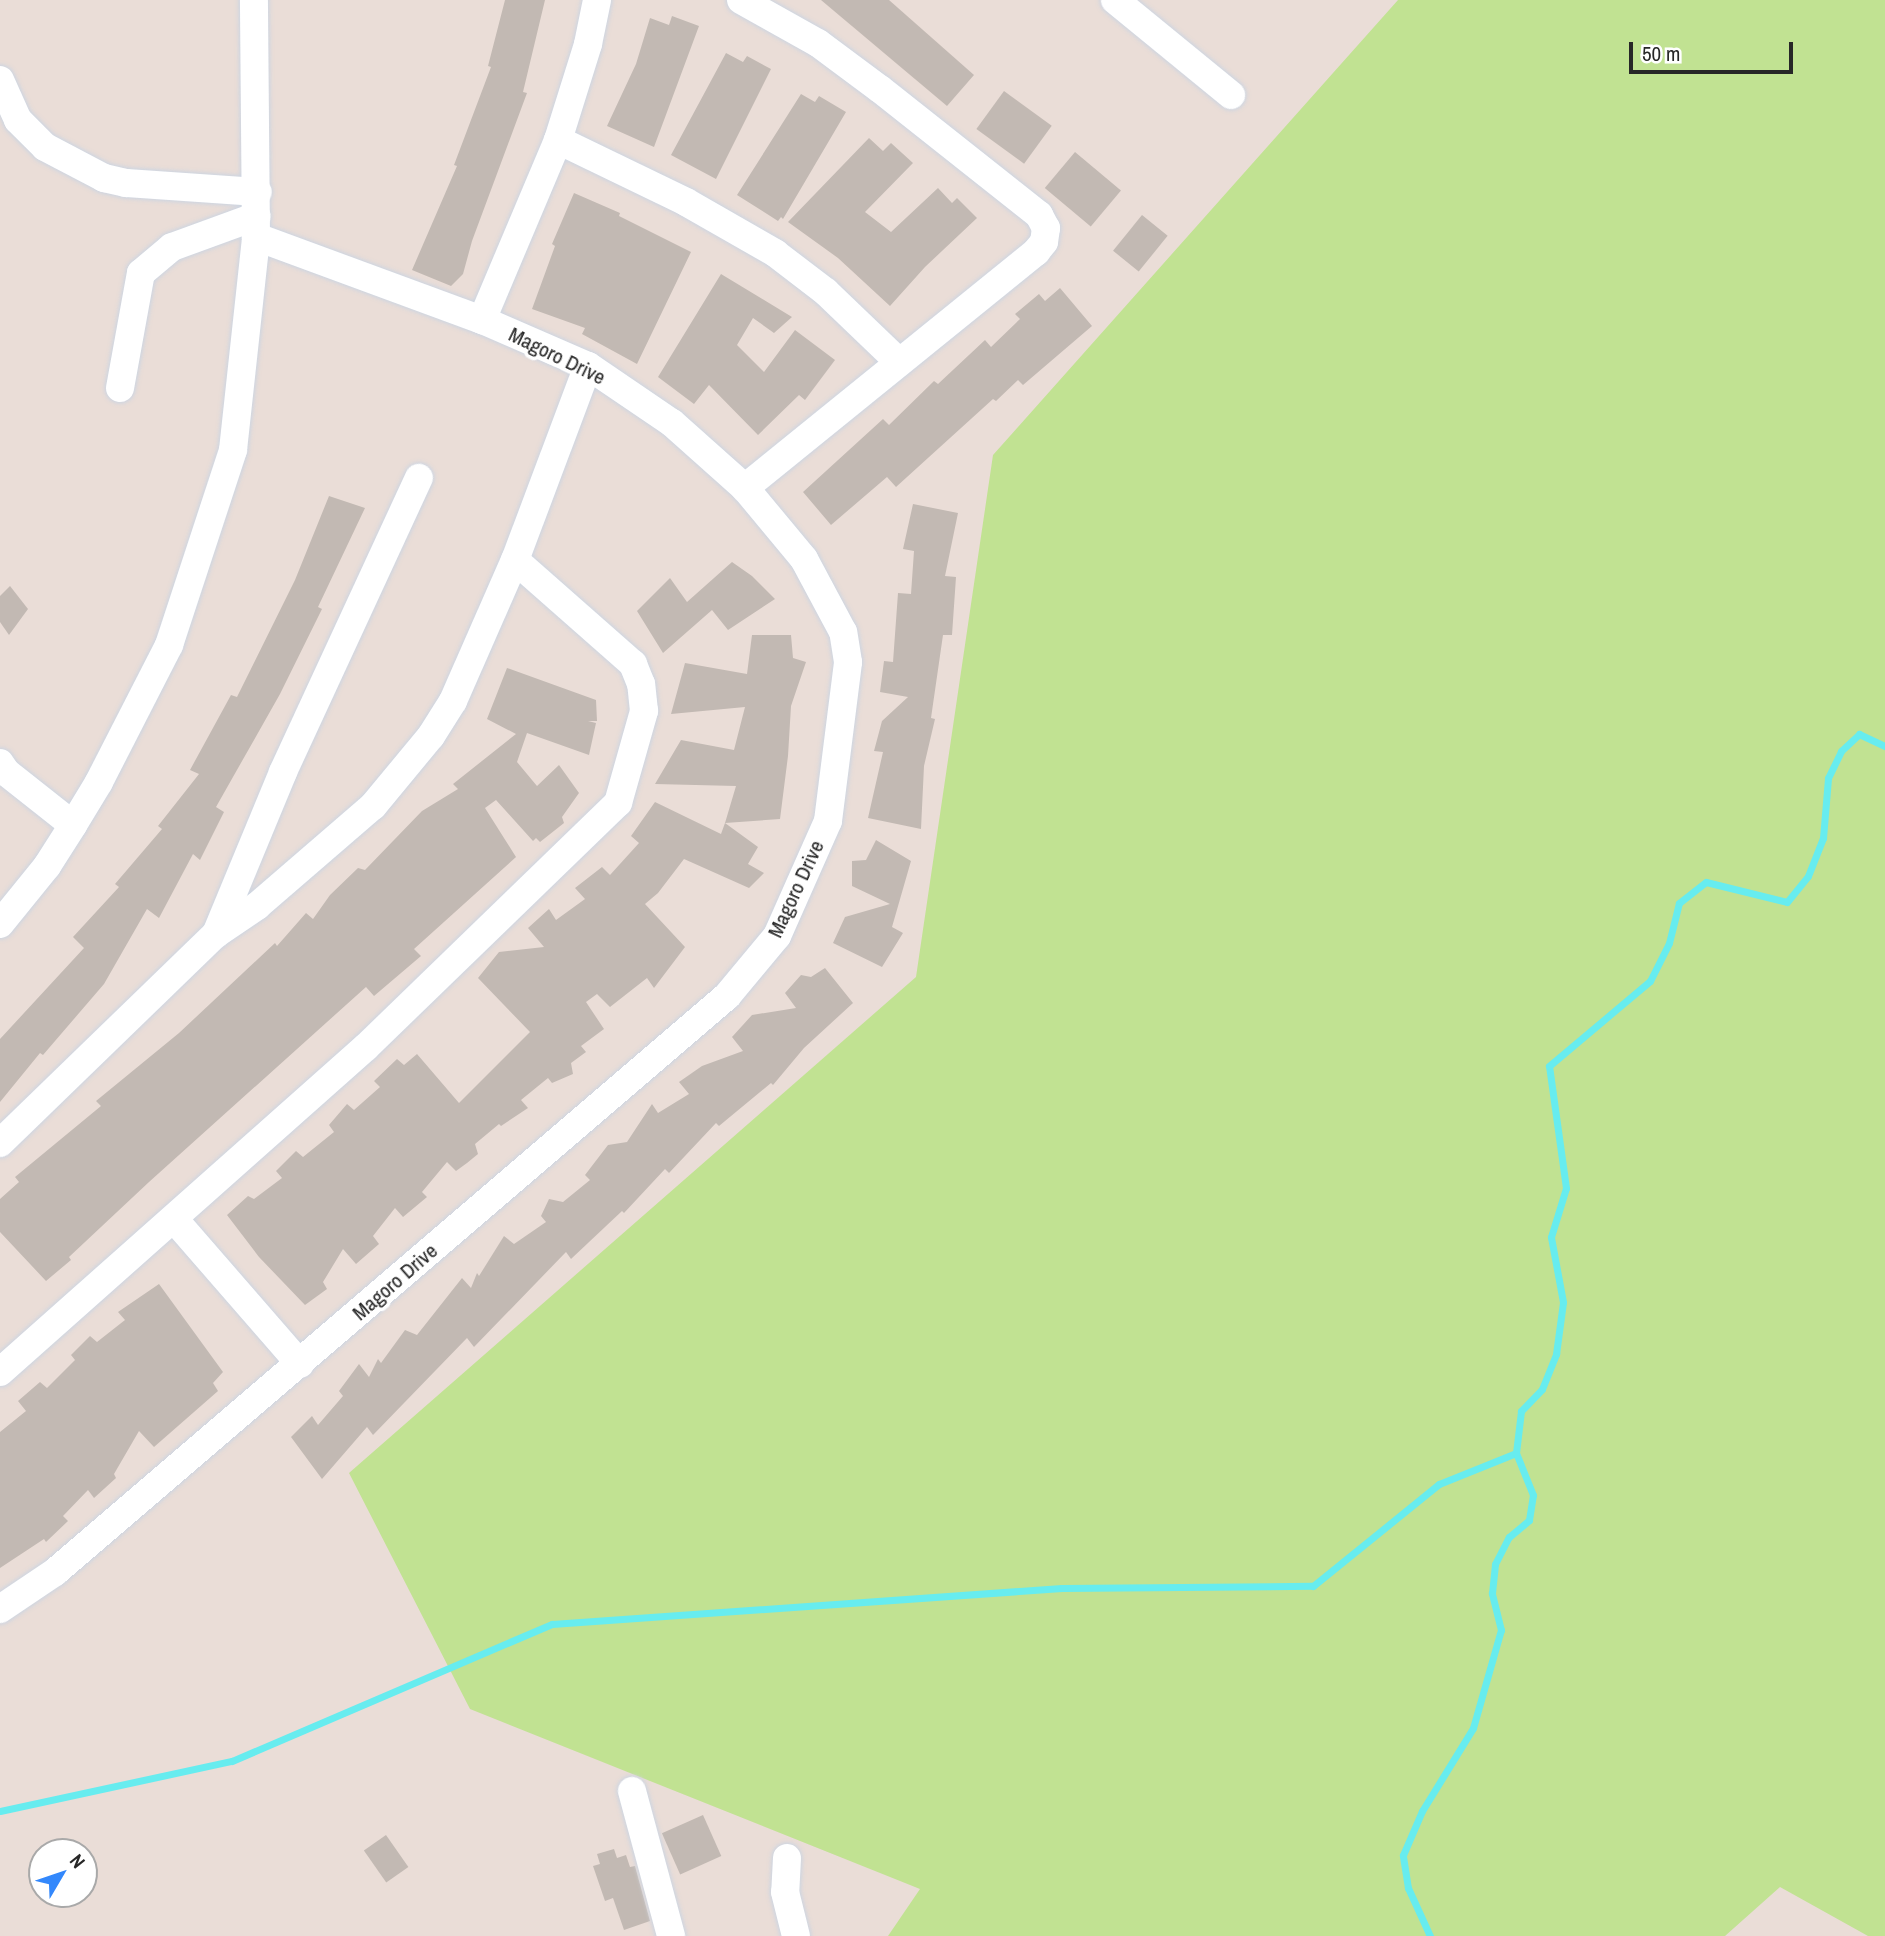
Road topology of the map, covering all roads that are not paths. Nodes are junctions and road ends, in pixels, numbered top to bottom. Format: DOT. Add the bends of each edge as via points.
graph roads {
  1 [pos="254,0"];
  2 [pos="597,0"];
  3 [pos="741,0"];
  4 [pos="1115,0"];
  5 [pos="0,80"];
  6 [pos="1231,95"];
  7 [pos="558,140"];
  8 [pos="257,215"];
  9 [pos="482,320"];
  10 [pos="899,362"];
  11 [pos="588,366"];
  12 [pos="120,388"];
  13 [pos="419,478"];
  14 [pos="745,488"];
  15 [pos="516,560"];
  16 [pos="0,763"];
  17 [pos="73,825"];
  18 [pos="0,924"];
  19 [pos="216,934"];
  20 [pos="0,1143"];
  21 [pos="174,1219"];
  22 [pos="300,1364"];
  23 [pos="0,1372"];
  24 [pos="0,1609"];
  25 [pos="632,1791"];
  26 [pos="787,1858"];
  27 [pos="671,1936"];
  28 [pos="796,1936"];
  1 -- 8 [label="street"];
  2 -- 7 [label="street"];
  3 -- 10 [label="street" via="839,58 1039,215 1046,228 1044,242 1036,252"];
  4 -- 6 [label="street"];
  5 -- 8 [label="street, Magoro Drive" via="18,120 45,147 104,178"];
  7 -- 9 [label="street"];
  7 -- 10 [label="street" via="686,202 775,253 834,299"];
  8 -- 9 [label="street, Magoro Drive"];
  8 -- 12 [label="street" via="172,247 141,273"];
  8 -- 17 [label="street" via="233,450 169,645"];
  9 -- 11 [label="street, Magoro Drive"];
  10 -- 14 [label="street"];
  11 -- 14 [label="street, Magoro Drive" via="672,423"];
  11 -- 15 [label="street"];
  13 -- 19 [label="street" via="283,772"];
  14 -- 22 [label="street, Magoro Drive" via="804,559 843,632 848,662 828,821 777,936 727,996"];
  15 -- 19 [label="street" via="453,701 407,767 373,806 257,906"];
  15 -- 21 [label="street" via="633,664 644,711 618,803 366,1046"];
  16 -- 17 [label="street"];
  17 -- 18 [label="street"];
  19 -- 20 [label="street"];
  21 -- 22 [label="street"];
  21 -- 23 [label="street"];
  22 -- 24 [label="street, Magoro Drive" via="55,1572"];
  25 -- 27 [label="street"];
  26 -- 28 [label="street" via="786,1906"];
}
